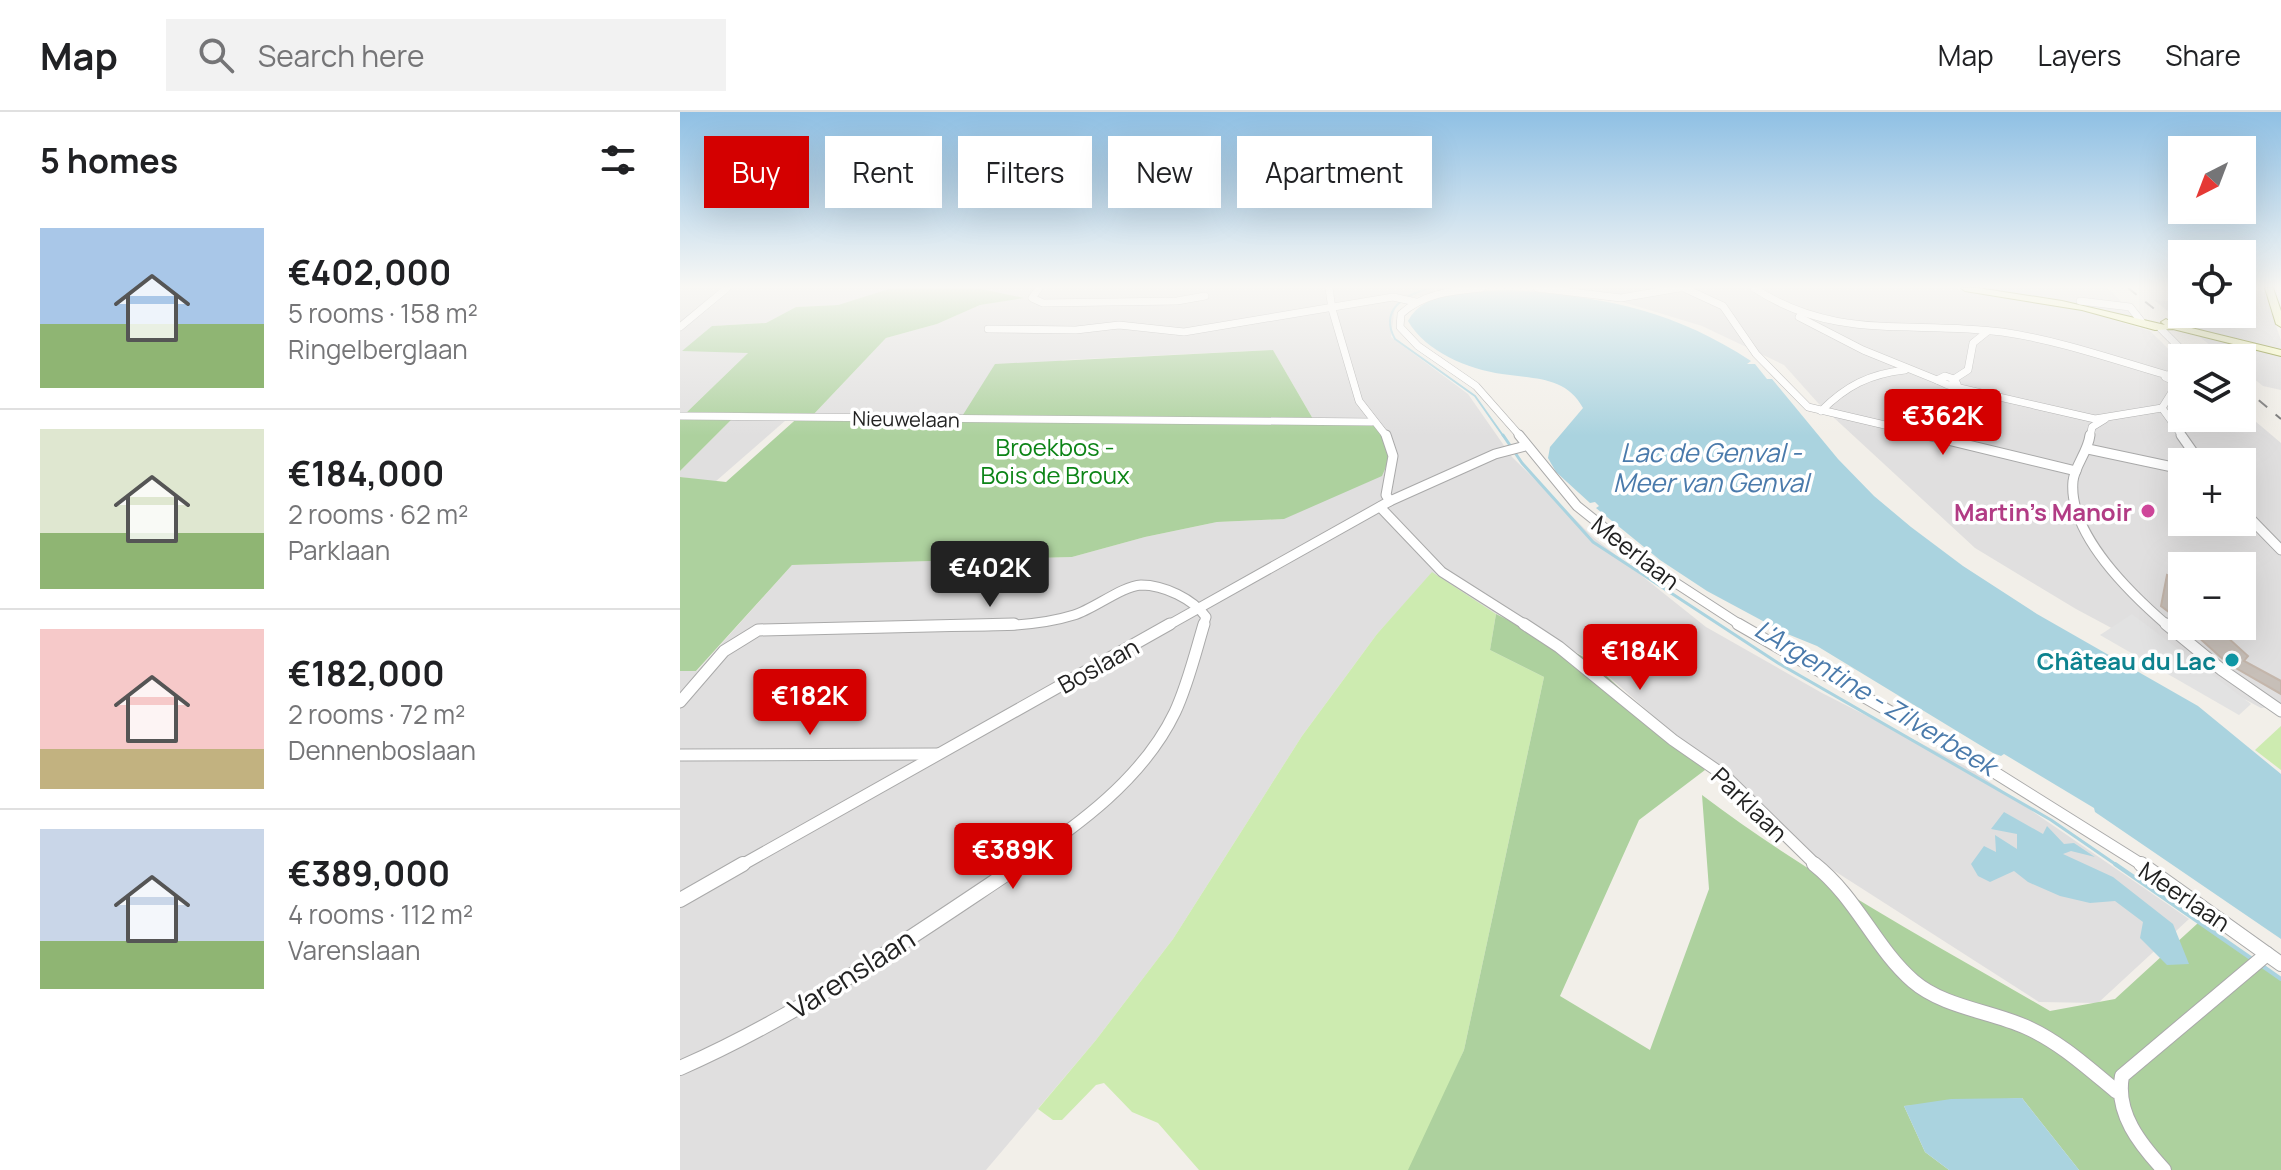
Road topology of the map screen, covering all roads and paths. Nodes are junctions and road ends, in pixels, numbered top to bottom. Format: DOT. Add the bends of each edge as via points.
graph roads {
  1 [pos="1340,337"];
  2 [pos="1409,337"];
  3 [pos="1745,337"];
  4 [pos="1837,337"];
  5 [pos="1976,337"];
  6 [pos="2033,337"];
  7 [pos="2218,337"];
  8 [pos="2281,353"];
  9 [pos="1909,370"];
  10 [pos="2168,376"];
  11 [pos="1949,379"];
  12 [pos="2168,399"];
  13 [pos="2162,408"];
  14 [pos="1821,411"];
  15 [pos="680,416"];
  16 [pos="2105,419"];
  17 [pos="1372,422"];
  18 [pos="2088,447"];
  19 [pos="1516,448"];
  20 [pos="2190,448"];
  21 [pos="2168,466"];
  22 [pos="2076,471"];
  23 [pos="1385,504"];
  24 [pos="2256,524"];
  25 [pos="2281,550"];
  26 [pos="1200,607"];
  27 [pos="680,702"];
  28 [pos="2280,711"];
  29 [pos="940,754"];
  30 [pos="680,755"];
  31 [pos="680,900"];
  32 [pos="2261,959"];
  33 [pos="2281,964"];
  34 [pos="680,1068"];
  35 [pos="2116,1091"];
  36 [pos="2164,1170"];
  1 -- 17 [label="street" via="1359,401"];
  2 -- 19 [label="street, Meerlaan" via="1477,386 1506,419"];
  3 -- 14 [label="street" via="1808,407"];
  4 -- 9 [label="street"];
  5 -- 11 [label="street" via="1968,370"];
  6 -- 10 [label="street"];
  7 -- 8 [label="street"];
  9 -- 11 [label="street"];
  9 -- 14 [label="street" via="1857,380"];
  11 -- 16 [label="street" via="1974,393"];
  12 -- 13 [label="street"];
  13 -- 16 [label="street"];
  13 -- 20 [label="street"];
  14 -- 22 [label="street"];
  15 -- 17 [label="street, Nieuwelaan"];
  16 -- 18 [label="street" via="2092,427"];
  17 -- 23 [label="street" via="1388,439 1393,454"];
  18 -- 21 [label="street"];
  18 -- 22 [label="street"];
  19 -- 23 [label="street, Boslaan"];
  19 -- 32 [label="street, Meerlaan" via="1607,532 1723,616 1944,742 2151,872"];
  22 -- 28 [label="street" via="2080,517 2114,571 2171,629"];
  23 -- 26 [label="street, Boslaan"];
  23 -- 35 [label="street, Parklaan" via="1442,572 1559,647 1725,776 1829,876 1913,981 1930,993 2027,1027 2058,1044"];
  24 -- 25 [label="street"];
  26 -- 27 [label="street" via="1139,585 1076,615 1036,624 758,630 727,647"];
  26 -- 29 [label="street, Boslaan"];
  26 -- 34 [label="street, Varenslaan" via="1206,617 1179,709 1157,743 1085,816 1037,853 772,1023"];
  29 -- 30 [label="street"];
  29 -- 31 [label="street, Boslaan"];
  32 -- 33 [label="street, Meerlaan"];
  32 -- 35 [label="street" via="2122,1076"];
  35 -- 36 [label="street, Parklaan" via="2137,1134"];
}
